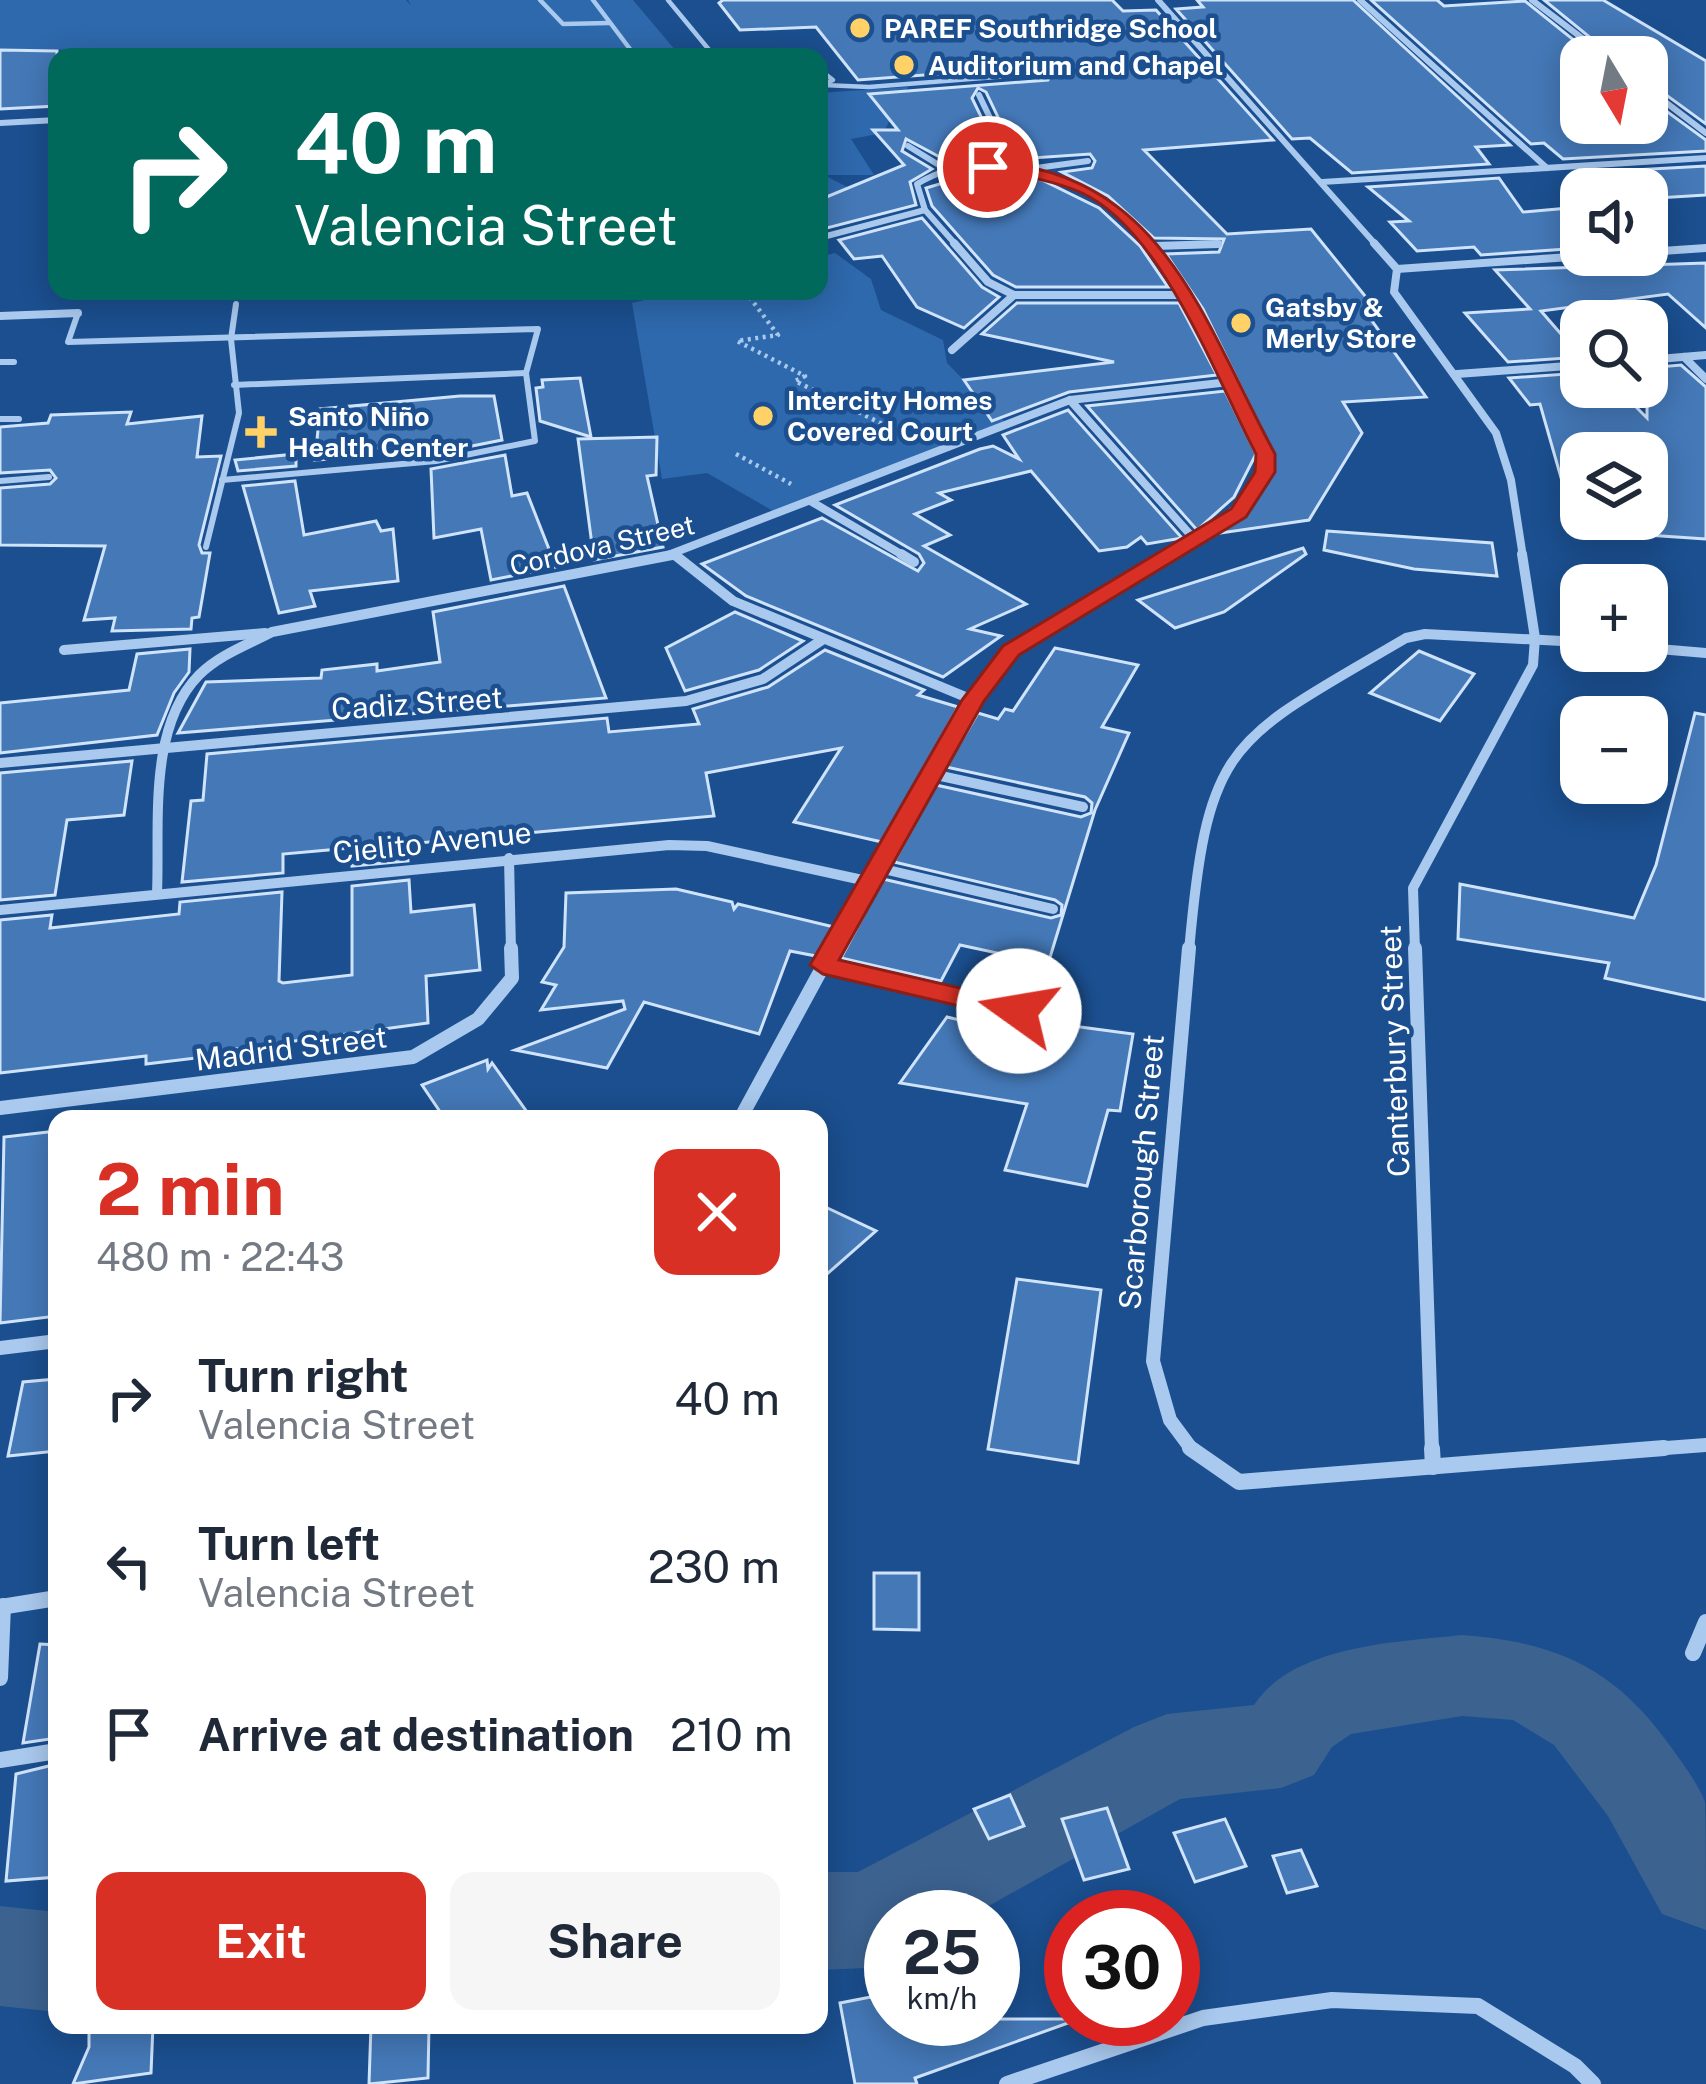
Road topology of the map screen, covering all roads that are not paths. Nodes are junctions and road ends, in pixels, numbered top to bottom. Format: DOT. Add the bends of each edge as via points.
graph roads {
  1 [pos="540,0"];
  2 [pos="592,0"];
  3 [pos="668,0"];
  4 [pos="1158,0"];
  5 [pos="1360,0"];
  6 [pos="1532,0"];
  7 [pos="609,23"];
  8 [pos="1579,36"];
  9 [pos="629,48"];
  10 [pos="708,48"];
  11 [pos="1047,73"];
  12 [pos="828,85"];
  13 [pos="979,95"];
  14 [pos="1668,104"];
  15 [pos="48,120"];
  16 [pos="0,122"];
  17 [pos="1706,133"];
  18 [pos="908,146"];
  19 [pos="1706,158"];
  20 [pos="1088,160"];
  21 [pos="1013,166"];
  22 [pos="1547,168"];
  23 [pos="1029,169"];
  24 [pos="947,170"];
  25 [pos="1322,182"];
  26 [pos="925,210"];
  27 [pos="828,236"];
  28 [pos="1218,244"];
  29 [pos="1155,247"];
  30 [pos="1706,248"];
  31 [pos="1668,251"];
  32 [pos="1560,257"];
  33 [pos="1397,268"];
  34 [pos="1014,295"];
  35 [pos="1184,296"];
  36 [pos="236,304"];
  37 [pos="79,314"];
  38 [pos="0,316"];
  39 [pos="231,339"];
  40 [pos="952,350"];
  41 [pos="1706,355"];
  42 [pos="1684,357"];
  43 [pos="1668,358"];
  44 [pos="0,362"];
  45 [pos="14,362"];
  46 [pos="1560,367"];
  47 [pos="526,373"];
  48 [pos="1457,374"];
  49 [pos="1706,379"];
  50 [pos="1229,382"];
  51 [pos="234,385"];
  52 [pos="1070,400"];
  53 [pos="0,419"];
  54 [pos="20,419"];
  55 [pos="49,477"];
  56 [pos="222,480"];
  57 [pos="0,481"];
  58 [pos="815,501"];
  59 [pos="1195,540"];
  60 [pos="206,547"];
  61 [pos="675,555"];
  62 [pos="914,562"];
  63 [pos="272,632"];
  64 [pos="1535,638"];
  65 [pos="823,640"];
  66 [pos="1560,640"];
  67 [pos="1668,649"];
  68 [pos="64,650"];
  69 [pos="1706,652"];
  70 [pos="974,700"];
  71 [pos="167,747"];
  72 [pos="0,763"];
  73 [pos="932,774"];
  74 [pos="1083,807"];
  75 [pos="509,858"];
  76 [pos="875,867"];
  77 [pos="867,881"];
  78 [pos="158,893"];
  79 [pos="1053,909"];
  80 [pos="0,910"];
  81 [pos="823,965"];
  82 [pos="1019,1011"];
  83 [pos="0,1108"];
  84 [pos="745,1110"];
  85 [pos="48,1342"];
  86 [pos="0,1348"];
  87 [pos="1706,1445"];
  88 [pos="1433,1467"];
  89 [pos="48,1599"];
  90 [pos="2,1606"];
  91 [pos="1706,1622"];
  92 [pos="1693,1653"];
  93 [pos="0,1678"];
  94 [pos="48,1752"];
  95 [pos="0,1760"];
  96 [pos="1006,2084"];
  97 [pos="1593,2084"];
  1 -- 7 [label="lane" via="562,24"];
  2 -- 7 [label="lane"];
  3 -- 10 [label="lane"];
  4 -- 25 [label="street, Canterbury Street"];
  5 -- 22 [label="street"];
  6 -- 8 [label="street"];
  7 -- 9 [label="lane"];
  11 -- 12 [label="lane"];
  13 -- 21 [label="street"];
  14 -- 17 [label="street"];
  15 -- 16 [label="street"];
  18 -- 24 [label="street"];
  19 -- 22 [label="street"];
  20 -- 23 [label="street"];
  21 -- 23 [label="street"];
  21 -- 24 [label="street"];
  22 -- 25 [label="street"];
  23 -- 29 [label="street" via="1092,192"];
  24 -- 26 [label="street" via="917,184"];
  25 -- 33 [label="street, Canterbury Street"];
  26 -- 27 [label="street"];
  26 -- 34 [label="street" via="988,282"];
  28 -- 29 [label="street"];
  29 -- 35 [label="street"];
  30 -- 31 [label="street"];
  32 -- 33 [label="street"];
  33 -- 48 [label="street, Canterbury Street" via="1394,292"];
  34 -- 35 [label="street"];
  34 -- 40 [label="street"];
  35 -- 50 [label="street"];
  36 -- 39 [label="lane"];
  37 -- 38 [label="street"];
  37 -- 39 [label="lane" via="68,342"];
  39 -- 47 [label="lane" via="538,329"];
  39 -- 51 [label="lane"];
  41 -- 42 [label="street"];
  42 -- 43 [label="street"];
  42 -- 49 [label="street"];
  44 -- 45 [label="lane"];
  46 -- 48 [label="street"];
  47 -- 51 [label="lane"];
  47 -- 56 [label="lane" via="535,441 436,461"];
  48 -- 64 [label="street, Canterbury Street" via="1496,434 1511,480"];
  50 -- 52 [label="street, Cordova Street"];
  50 -- 59 [label="street" via="1265,454 1265,472 1239,513"];
  51 -- 56 [label="lane" via="239,413"];
  52 -- 58 [label="street, Cordova Street"];
  52 -- 59 [label="street"];
  53 -- 54 [label="lane"];
  55 -- 57 [label="lane"];
  56 -- 60 [label="lane"];
  58 -- 61 [label="street, Cordova Street"];
  58 -- 62 [label="street"];
  59 -- 70 [label="street" via="1011,650"];
  61 -- 63 [label="street, Cordova Street"];
  61 -- 65 [label="street" via="733,601"];
  63 -- 68 [label="street"];
  63 -- 71 [label="street, Cordova Street" via="194,681"];
  64 -- 66 [label="street, Scarborough Street"];
  64 -- 88 [label="street, Canterbury Street" via="1533,665 1509,716 1413,888"];
  64 -- 88 [label="street, Scarborough Street" via="1406,638 1256,731 1229,760 1197,859 1153,1361 1162,1408 1203,1464 1239,1482"];
  65 -- 70 [label="street"];
  65 -- 71 [label="street, Cadiz Street" via="763,679 686,701"];
  67 -- 69 [label="street"];
  70 -- 73 [label="street"];
  71 -- 72 [label="street, Cadiz Street"];
  71 -- 78 [label="street, Cordova Street"];
  73 -- 74 [label="street"];
  73 -- 76 [label="street"];
  75 -- 77 [label="street, Cielito Avenue" via="706,846"];
  75 -- 78 [label="street, Cielito Avenue"];
  75 -- 83 [label="street, Madrid Street" via="512,978 478,1019 413,1057"];
  76 -- 77 [label="street"];
  76 -- 79 [label="street"];
  77 -- 81 [label="street"];
  78 -- 80 [label="street, Cielito Avenue"];
  81 -- 82 [label="street"];
  81 -- 84 [label="street"];
  85 -- 86 [label="street"];
  87 -- 88 [label="street, Scarborough Street"];
  89 -- 90 [label="street"];
  90 -- 93 [label="street"];
  91 -- 92 [label="street"];
  94 -- 95 [label="street"];
  96 -- 97 [label="street" via="1203,2018 1332,2000 1478,2006"];
}
